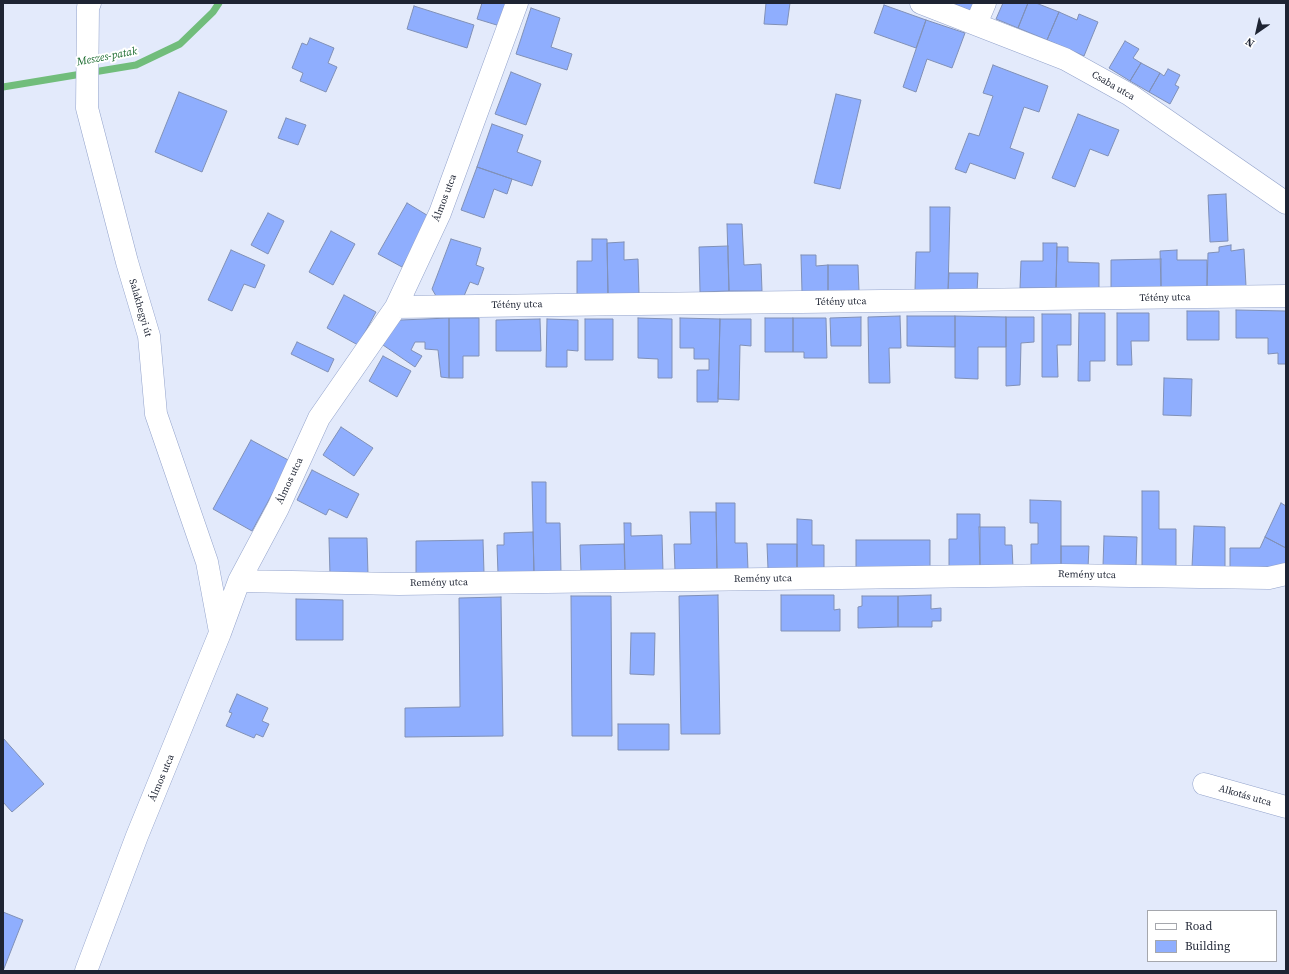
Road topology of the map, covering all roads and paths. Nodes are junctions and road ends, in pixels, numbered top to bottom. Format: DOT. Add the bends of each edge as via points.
graph roads {
  1 [pos="90,3"];
  2 [pos="517,3"];
  3 [pos="921,3"];
  4 [pos="985,3"];
  5 [pos="976,24"];
  6 [pos="1286,203"];
  7 [pos="1286,296"];
  8 [pos="396,306"];
  9 [pos="1286,574"];
  10 [pos="239,581"];
  11 [pos="220,633"];
  12 [pos="1204,784"];
  13 [pos="1286,807"];
  14 [pos="86,971"];
  1 -- 11 [label="street, Salakhegyi út" via="87,108 149,336 156,414 207,562"];
  2 -- 8 [label="street, Álmos utca" via="440,213"];
  3 -- 5 [label="street, Csaba utca"];
  4 -- 5 [label="street"];
  5 -- 6 [label="street, Csaba utca" via="1065,59 1130,95"];
  7 -- 8 [label="street, Tétény utca"];
  8 -- 10 [label="street, Álmos utca" via="319,418 278,508"];
  9 -- 10 [label="street, Remény utca" via="1269,578 1061,575 399,584"];
  10 -- 11 [label="street, Álmos utca"];
  11 -- 14 [label="street, Álmos utca" via="137,836"];
  12 -- 13 [label="street, Alkotás utca"];
}
